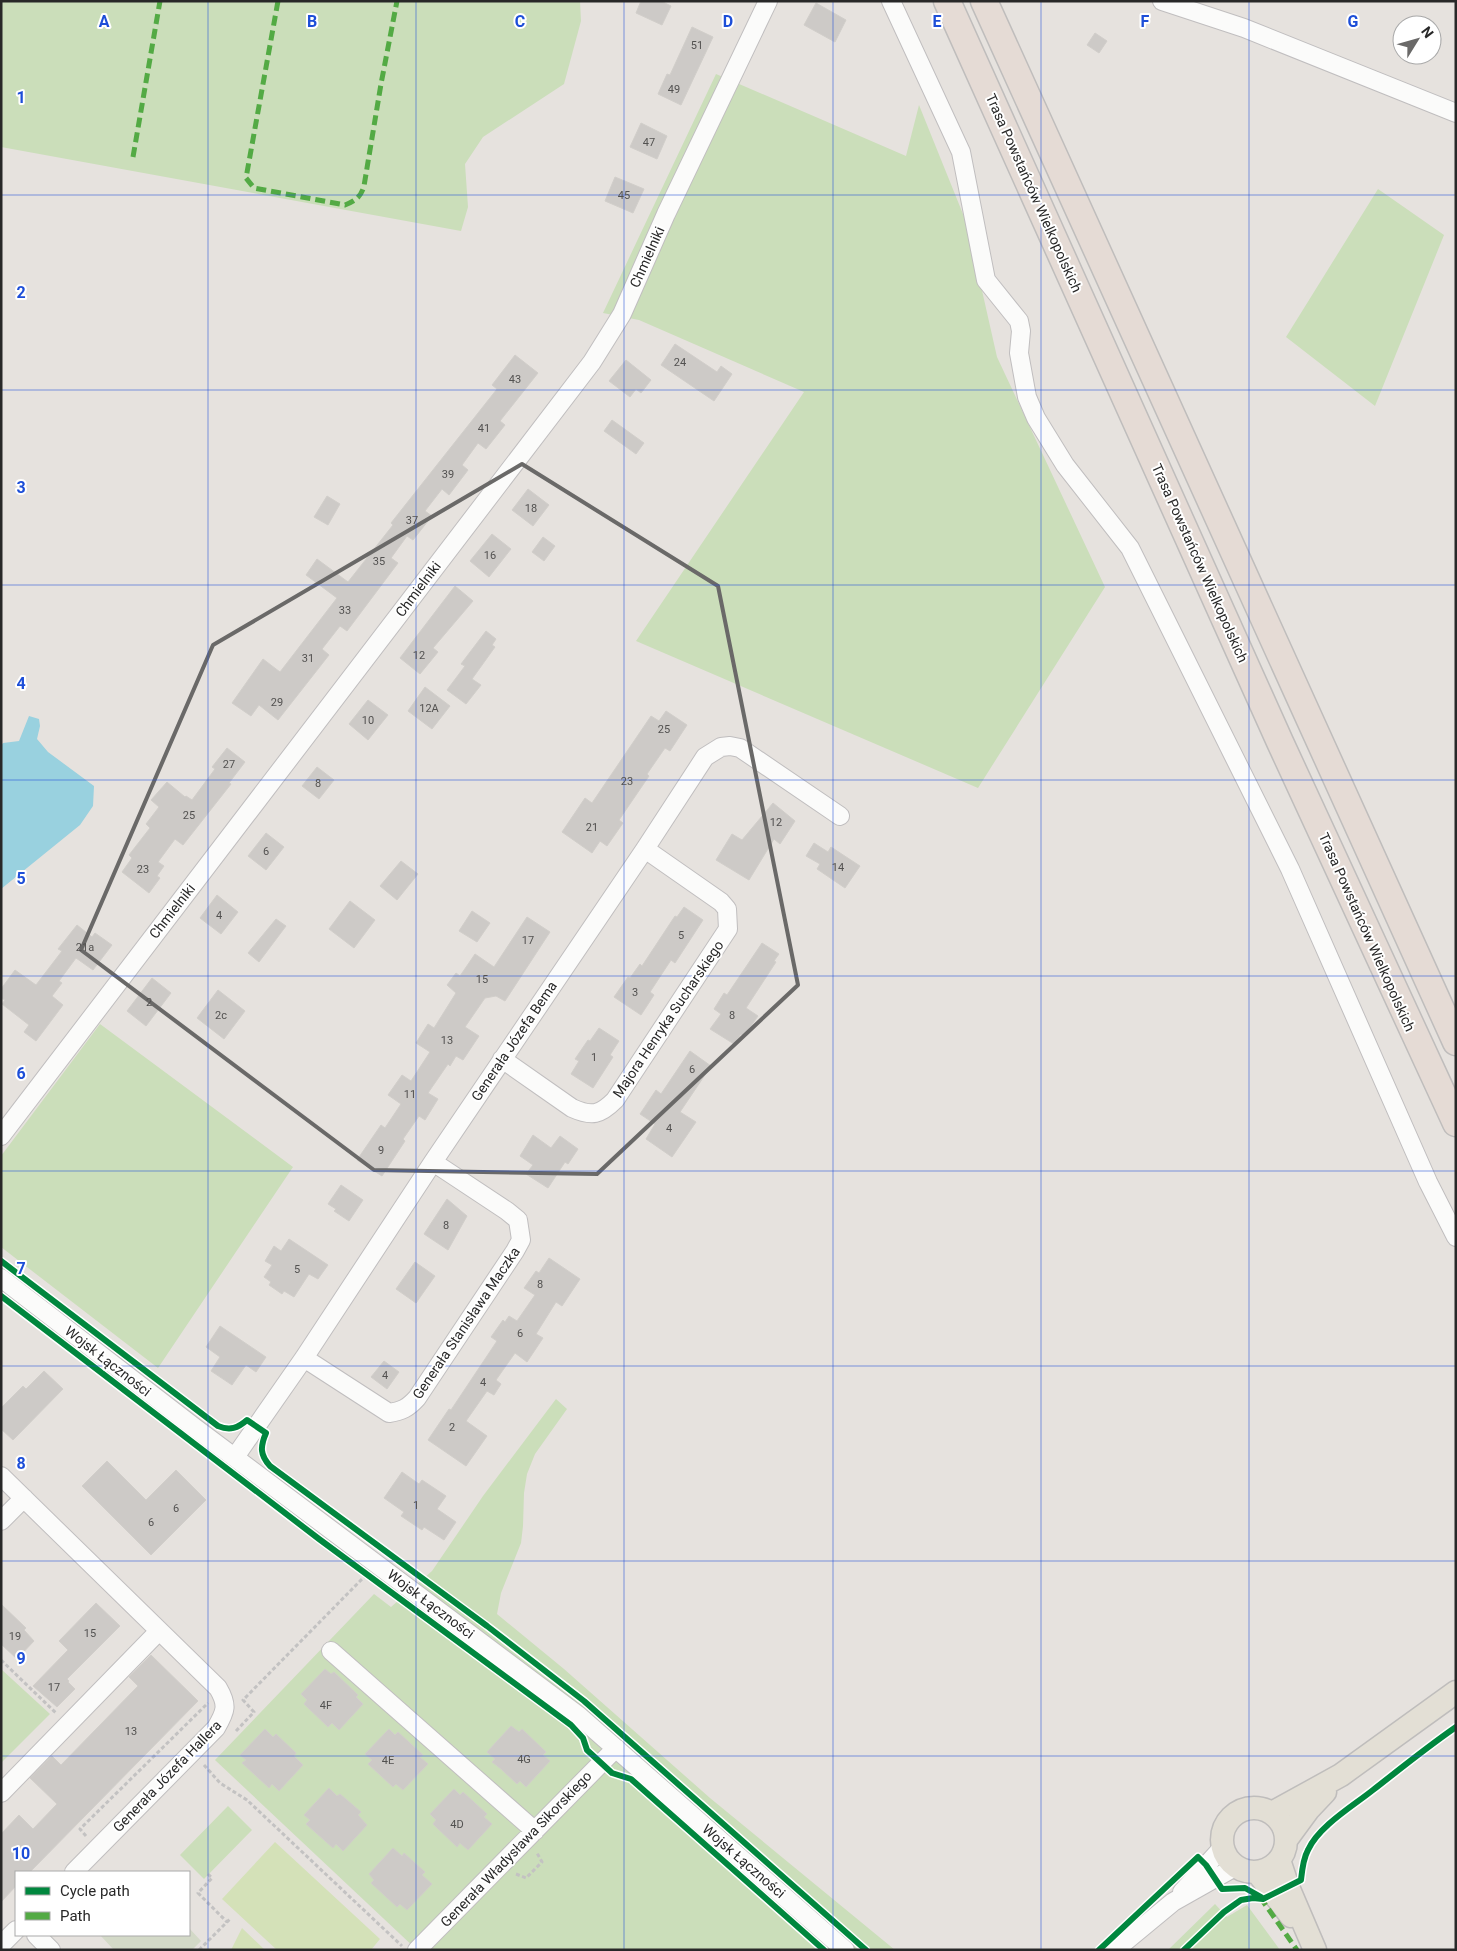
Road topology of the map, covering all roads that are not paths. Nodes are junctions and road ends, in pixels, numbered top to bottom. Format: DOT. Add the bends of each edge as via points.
graph roads {
  1 [pos="768,1"];
  2 [pos="891,1"];
  3 [pos="947,1"];
  4 [pos="984,1"];
  5 [pos="1162,1"];
  6 [pos="1456,113"];
  7 [pos="840,816"];
  8 [pos="645,849"];
  9 [pos="1456,1042"];
  10 [pos="502,1059"];
  11 [pos="1456,1123"];
  12 [pos="1,1136"];
  13 [pos="433,1162"];
  14 [pos="1456,1237"];
  15 [pos="1,1278"];
  16 [pos="304,1358"];
  17 [pos="235,1457"];
  18 [pos="1,1476"];
  19 [pos="24,1498"];
  20 [pos="1,1521"];
  21 [pos="159,1630"];
  22 [pos="331,1651"];
  23 [pos="1456,1692"];
  24 [pos="616,1748"];
  25 [pos="1341,1775"];
  26 [pos="1,1793"];
  27 [pos="1272,1813"];
  28 [pos="535,1831"];
  29 [pos="1222,1848"];
  30 [pos="1283,1850"];
  31 [pos="1235,1867"];
  32 [pos="75,1871"];
  33 [pos="1257,1872"];
  34 [pos="1174,1902"];
  35 [pos="15,1931"];
  36 [pos="37,1936"];
  37 [pos="1,1945"];
  38 [pos="411,1949"];
  39 [pos="1315,1949"];
  40 [pos="51,1950"];
  41 [pos="845,1950"];
  42 [pos="1115,1950"];
  1 -- 12 [label="street, Chmielniki" via="622,314 597,354"];
  2 -- 14 [label="street" via="961,152 986,280 1019,321 1027,397 1036,418 1065,465 1130,548 1290,869 1428,1182"];
  3 -- 11 [label="highway, Trasa Powstańców Wielkopolskich" via="1284,751"];
  4 -- 9 [label="highway"];
  5 -- 6 [label="street" via="1244,28"];
  7 -- 8 [label="street, Generała Józefa Bema" via="740,748 721,747 705,757"];
  8 -- 10 [label="street, Generała Józefa Bema"];
  8 -- 10 [label="street, Majora Henryka Sucharskiego" via="721,902 727,909 728,929 615,1100 596,1114 584,1113"];
  10 -- 13 [label="street, Generała Józefa Bema"];
  13 -- 16 [label="street, Generała Józefa Bema"];
  13 -- 16 [label="street, Generała Stanisława Maczka" via="518,1220 521,1240 516,1251 409,1407 389,1413"];
  15 -- 17 [label="street, Wojsk Łączności"];
  16 -- 17 [label="street, Generała Józefa Bema"];
  17 -- 24 [label="street, Wojsk Łączności" via="579,1716"];
  18 -- 19 [label="street, Generała Józefa Hallera"];
  19 -- 20 [label="street"];
  19 -- 21 [label="street, Generała Józefa Hallera"];
  21 -- 26 [label="street"];
  21 -- 32 [label="street, Generała Józefa Hallera" via="218,1688 225,1700 224,1715 216,1728"];
  22 -- 28 [label="street"];
  23 -- 25 [label="main road"];
  24 -- 28 [label="street, Generała Władysława Sikorskiego"];
  24 -- 41 [label="street, Wojsk Łączności"];
  25 -- 27 [label="main road"];
  25 -- 30 [label="main road" via="1308,1810"];
  27 -- 29 [label="main road" via="1257,1808 1245,1808 1235,1813 1224,1826"];
  27 -- 30 [label="main road" via="1282,1825"];
  28 -- 38 [label="street, Generała Władysława Sikorskiego"];
  29 -- 31 [label="main road"];
  29 -- 34 [label="street"];
  30 -- 33 [label="main road" via="1273,1866"];
  30 -- 39 [label="main road" via="1288,1886"];
  31 -- 33 [label="main road"];
  31 -- 34 [label="street"];
  33 -- 39 [label="main road"];
  34 -- 42 [label="street"];
  35 -- 37 [label="street"];
  36 -- 40 [label="street"];
}
